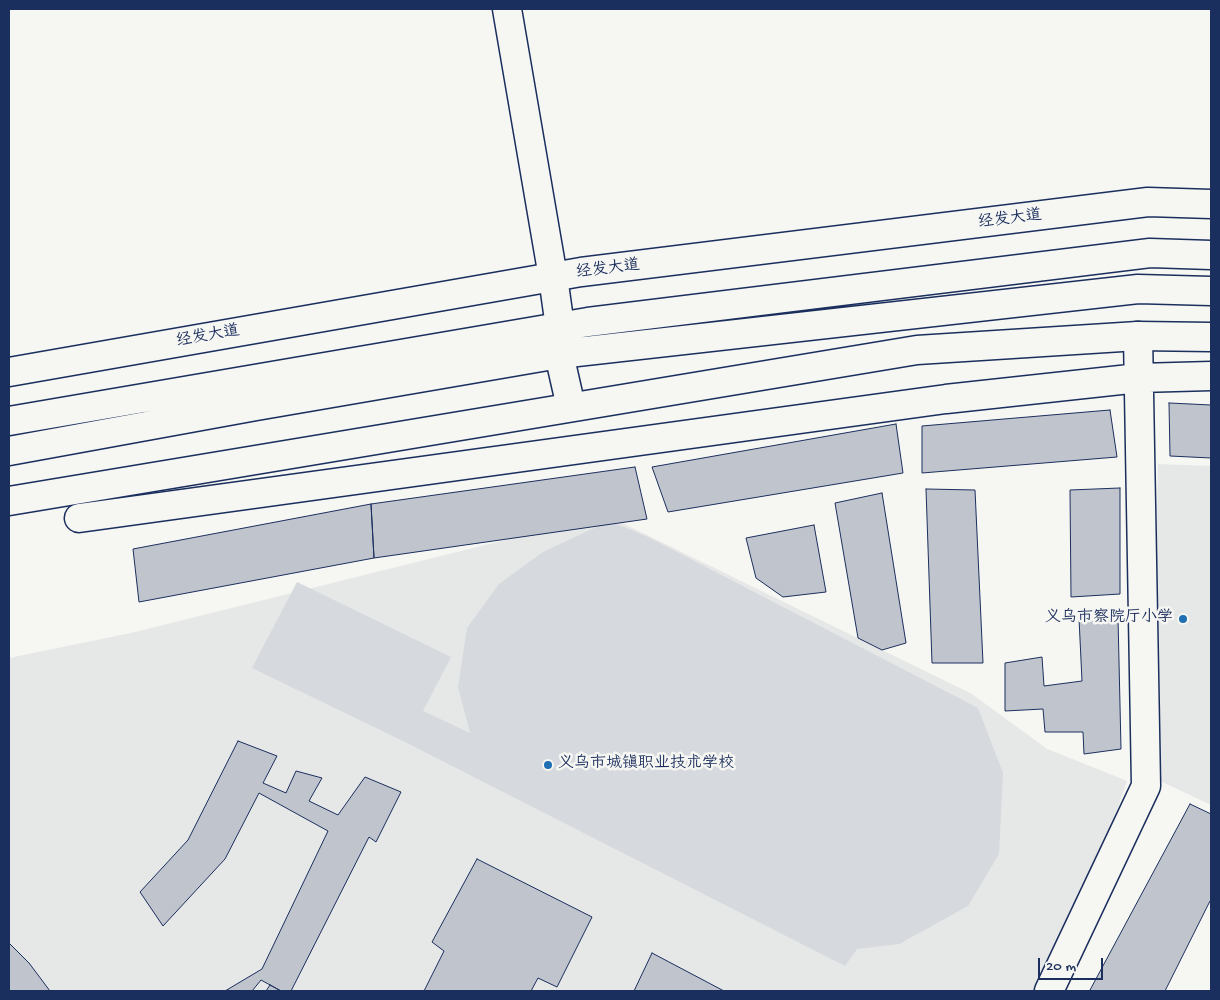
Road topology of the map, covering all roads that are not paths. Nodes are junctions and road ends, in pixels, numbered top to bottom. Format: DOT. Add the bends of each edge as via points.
graph roads {
  1 [pos="507,9"];
  2 [pos="1211,204"];
  3 [pos="1211,255"];
  4 [pos="553,277"];
  5 [pos="1211,291"];
  6 [pos="935,312"];
  7 [pos="560,327"];
  8 [pos="1138,336"];
  9 [pos="1211,337"];
  10 [pos="559,354"];
  11 [pos="824,365"];
  12 [pos="9,372"];
  13 [pos="1211,376"];
  14 [pos="1139,378"];
  15 [pos="571,407"];
  16 [pos="9,422"];
  17 [pos="9,451"];
  18 [pos="9,501"];
  19 [pos="79,518"];
  20 [pos="1049,991"];
  1 -- 4 [label="main road"];
  2 -- 4 [label="main road, 经发大道" via="1148,202"];
  3 -- 7 [label="main road" via="1150,253"];
  4 -- 7 [label="main road"];
  4 -- 12 [label="main road, 经发大道"];
  5 -- 6 [label="main road" via="1138,289"];
  6 -- 10 [label="main road"];
  6 -- 11 [label="main road"];
  7 -- 10 [label="main road"];
  7 -- 16 [label="main road"];
  8 -- 9 [label="main road"];
  8 -- 11 [label="main road" via="917,350"];
  8 -- 14 [label="main road"];
  10 -- 15 [label="main road"];
  10 -- 17 [label="main road"];
  11 -- 15 [label="main road"];
  13 -- 14 [label="main road"];
  14 -- 19 [label="main road" via="946,399"];
  14 -- 20 [label="main road" via="1146,786"];
  15 -- 18 [label="main road"];
}
